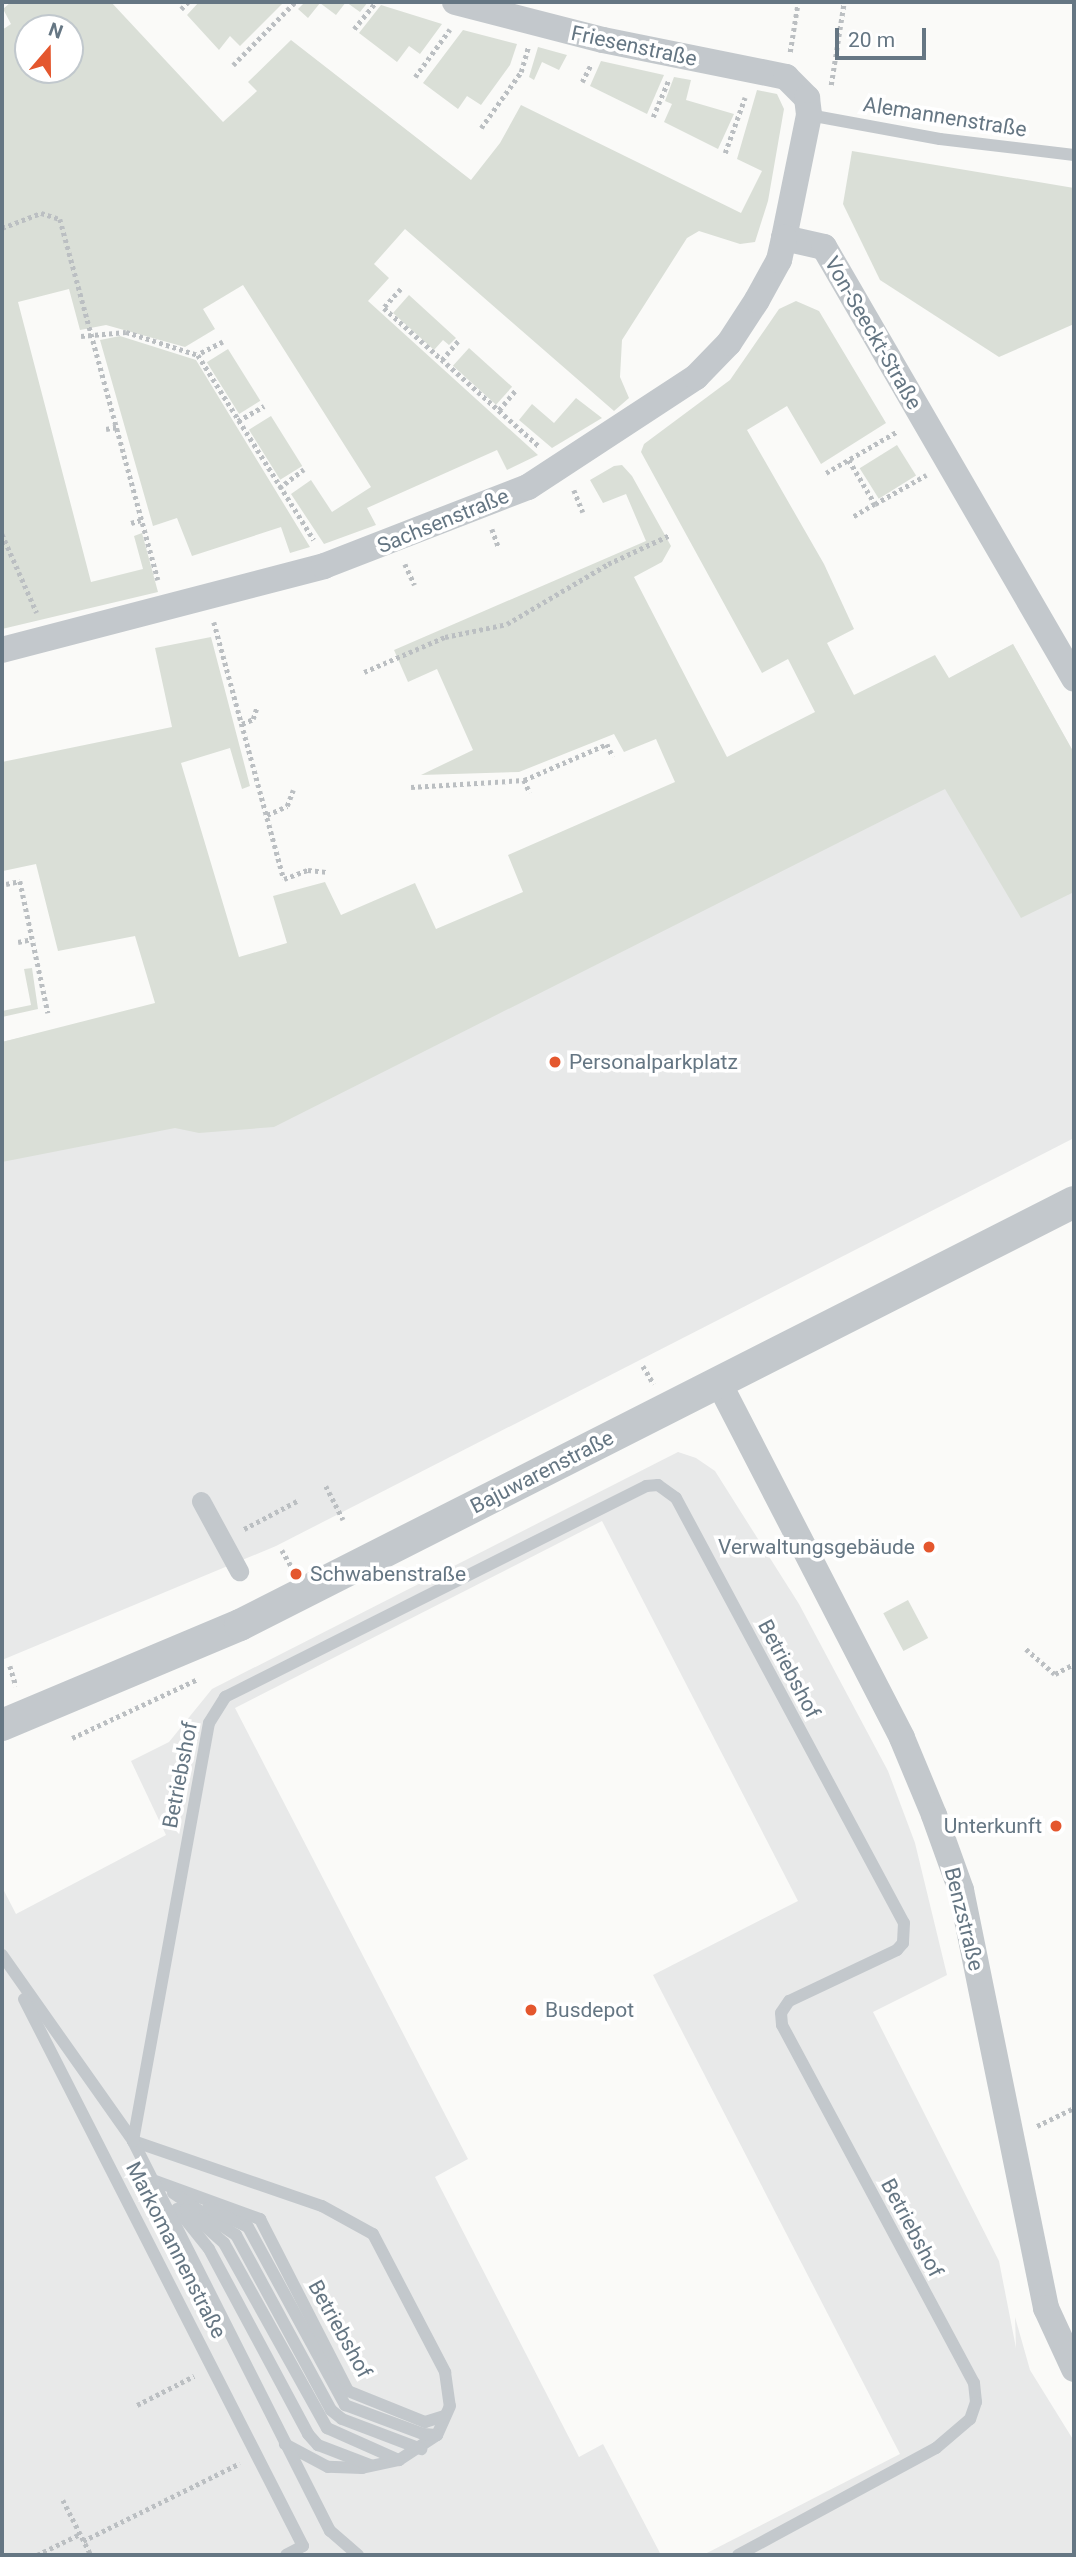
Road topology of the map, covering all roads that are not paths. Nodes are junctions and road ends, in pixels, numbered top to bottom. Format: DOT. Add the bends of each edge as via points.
graph roads {
  1 [pos="461,4"];
  2 [pos="808,106"];
  3 [pos="1074,155"];
  4 [pos="784,238"];
  5 [pos="2,650"];
  6 [pos="1074,679"];
  7 [pos="1074,1202"];
  8 [pos="719,1382"];
  9 [pos="201,1501"];
  10 [pos="239,1572"];
  11 [pos="2,1725"];
  12 [pos="2,1955"];
  13 [pos="132,2141"];
  14 [pos="155,2181"];
  15 [pos="1074,2369"];
  16 [pos="445,2416"];
  17 [pos="438,2435"];
  18 [pos="284,2443"];
  19 [pos="421,2449"];
  20 [pos="399,2460"];
  21 [pos="373,2466"];
  22 [pos="286,2555"];
  23 [pos="358,2555"];
  24 [pos="738,2555"];
  1 -- 2 [label="street, Friesenstraße" via="786,77"];
  2 -- 3 [label="lane, Alemannenstraße" via="940,139"];
  2 -- 4 [label="street"];
  4 -- 5 [label="street, Sachsenstraße" via="779,260 729,343 696,377 564,467 483,507 324,566"];
  4 -- 6 [label="street, Von-Seeckt-Straße" via="824,247"];
  7 -- 8 [label="street, Bajuwarenstraße"];
  8 -- 11 [label="street, Bajuwarenstraße" via="240,1625"];
  8 -- 15 [label="street, Benzstraße" via="902,1738 961,1890 1046,2308"];
  9 -- 10 [label="street"];
  12 -- 13 [label="lane"];
  12 -- 22 [label="lane, Markomannenstraße" via="259,2453 303,2546"];
  13 -- 14 [label="lane"];
  13 -- 16 [label="lane" via="322,2206 350,2217 373,2234 445,2372 450,2406"];
  13 -- 24 [label="lane, Betriebshof" via="215,1708 225,1697 646,1486 669,1490 904,1923 898,1950 789,2001 781,2013 782,2025 974,2383 976,2402 970,2419 936,2448"];
  14 -- 16 [label="lane, Betriebshof" via="260,2219 348,2391 425,2422"];
  14 -- 17 [label="lane, Betriebshof" via="248,2227 345,2405 423,2434"];
  14 -- 18 [label="lane"];
  14 -- 19 [label="lane" via="236,2235 331,2410 342,2419"];
  14 -- 20 [label="lane" via="224,2243 327,2428"];
  14 -- 21 [label="lane" via="209,2249 307,2434 318,2445"];
  16 -- 17 [label="lane"];
  17 -- 19 [label="lane"];
  18 -- 21 [label="lane" via="328,2467"];
  18 -- 23 [label="lane" via="330,2531"];
  19 -- 20 [label="lane"];
  20 -- 21 [label="lane"];
}
